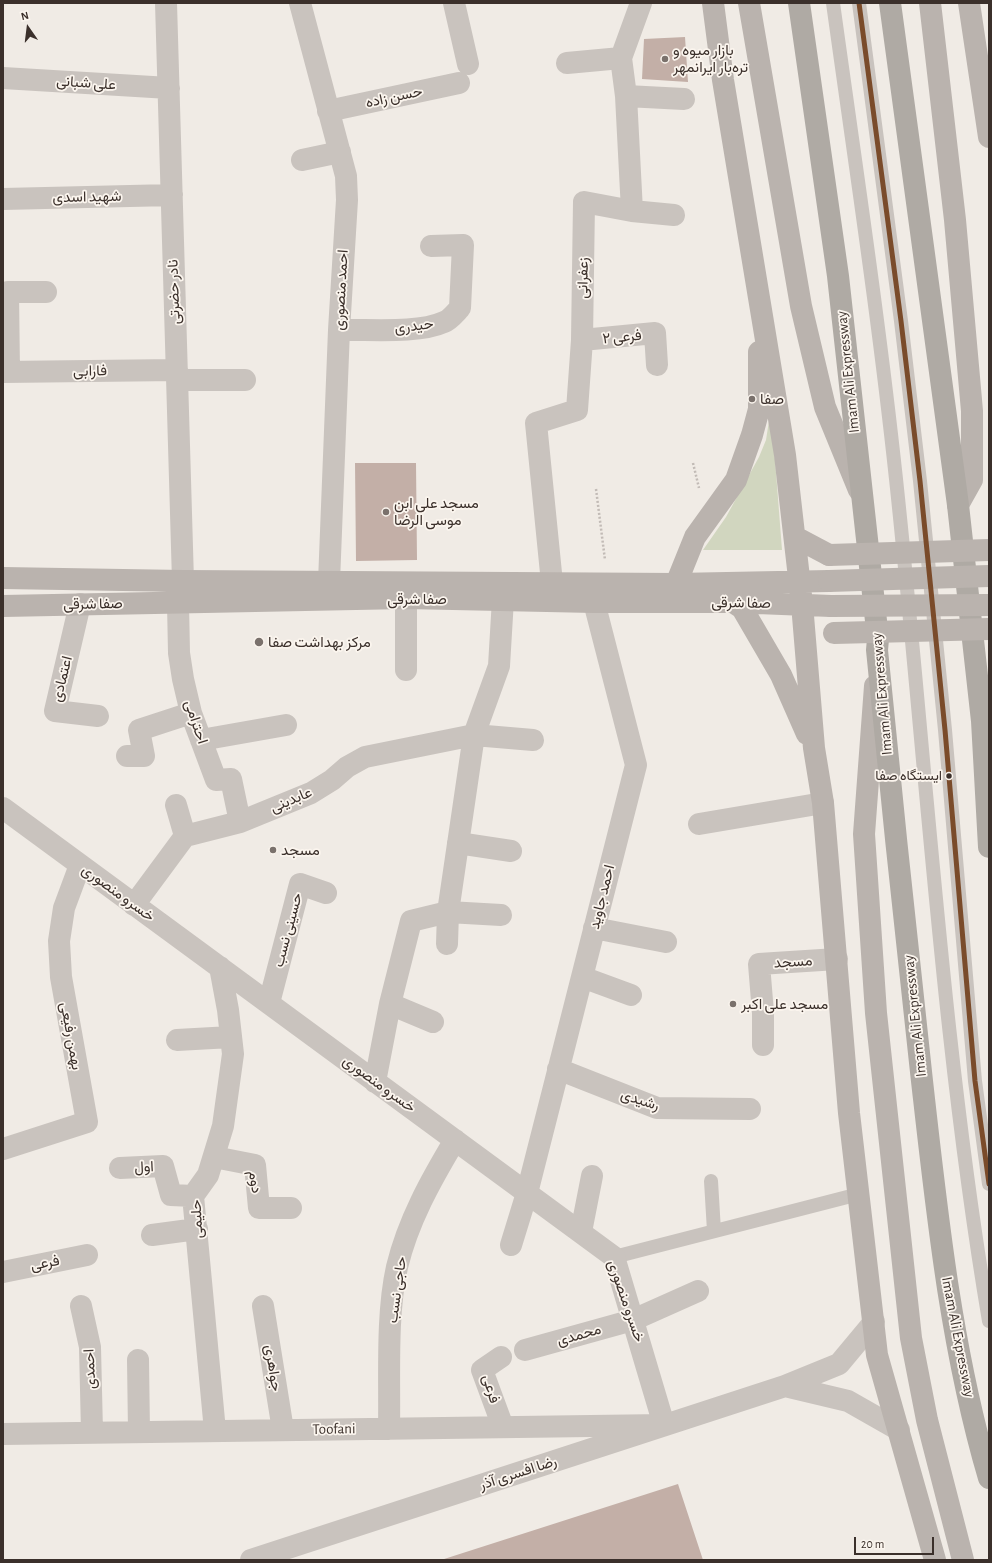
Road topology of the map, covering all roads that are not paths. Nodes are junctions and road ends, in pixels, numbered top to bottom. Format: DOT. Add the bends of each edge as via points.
graph roads {
  1 [pos="166,3"];
  2 [pos="300,3"];
  3 [pos="454,3"];
  4 [pos="641,3"];
  5 [pos="713,3"];
  6 [pos="750,3"];
  7 [pos="799,3"];
  8 [pos="833,3"];
  9 [pos="859,3"];
  10 [pos="890,3"];
  11 [pos="930,3"];
  12 [pos="969,3"];
  13 [pos="621,58"];
  14 [pos="568,63"];
  15 [pos="3,78"];
  16 [pos="169,88"];
  17 [pos="626,96"];
  18 [pos="684,99"];
  19 [pos="328,111"];
  20 [pos="987,112"];
  21 [pos="989,137"];
  22 [pos="340,152"];
  23 [pos="302,160"];
  24 [pos="172,195"];
  25 [pos="3,199"];
  26 [pos="632,210"];
  27 [pos="674,215"];
  28 [pos="431,246"];
  29 [pos="46,292"];
  30 [pos="758,295"];
  31 [pos="339,330"];
  32 [pos="582,340"];
  33 [pos="657,365"];
  34 [pos="6,372"];
  35 [pos="177,375"];
  36 [pos="245,380"];
  37 [pos="862,497"];
  38 [pos="958,505"];
  39 [pos="795,536"];
  40 [pos="989,550"];
  41 [pos="989,576"];
  42 [pos="3,578"];
  43 [pos="86,579"];
  44 [pos="183,581"];
  45 [pos="798,581"];
  46 [pos="676,584"];
  47 [pos="597,589"];
  48 [pos="407,590"];
  49 [pos="329,591"];
  50 [pos="553,592"];
  51 [pos="504,599"];
  52 [pos="733,602"];
  53 [pos="178,603"];
  54 [pos="80,604"];
  55 [pos="802,604"];
  56 [pos="989,605"];
  57 [pos="3,606"];
  58 [pos="989,629"];
  59 [pos="877,650"];
  60 [pos="807,658"];
  61 [pos="406,670"];
  62 [pos="191,713"];
  63 [pos="98,716"];
  64 [pos="982,721"];
  65 [pos="286,725"];
  66 [pos="474,735"];
  67 [pos="201,740"];
  68 [pos="533,740"];
  69 [pos="989,744"];
  70 [pos="814,748"];
  71 [pos="128,756"];
  72 [pos="823,803"];
  73 [pos="176,805"];
  74 [pos="3,808"];
  75 [pos="240,822"];
  76 [pos="699,824"];
  77 [pos="185,836"];
  78 [pos="458,843"];
  79 [pos="989,847"];
  80 [pos="511,851"];
  81 [pos="80,865"];
  82 [pos="326,893"];
  83 [pos="134,905"];
  84 [pos="448,912"];
  85 [pos="501,915"];
  86 [pos="594,928"];
  87 [pos="666,942"];
  88 [pos="447,944"];
  89 [pos="837,959"];
  90 [pos="220,968"];
  91 [pos="582,977"];
  92 [pos="631,995"];
  93 [pos="268,1003"];
  94 [pos="390,1004"];
  95 [pos="433,1022"];
  96 [pos="231,1037"];
  97 [pos="177,1040"];
  98 [pos="763,1045"];
  99 [pos="558,1069"];
  100 [pos="375,1082"];
  101 [pos="750,1109"];
  102 [pos="455,1140"];
  103 [pos="3,1150"];
  104 [pos="214,1157"];
  105 [pos="120,1168"];
  106 [pos="592,1176"];
  107 [pos="711,1180"];
  108 [pos="989,1184"];
  109 [pos="527,1193"];
  110 [pos="859,1194"];
  111 [pos="193,1196"];
  112 [pos="291,1208"];
  113 [pos="197,1229"];
  114 [pos="714,1231"];
  115 [pos="581,1232"];
  116 [pos="152,1234"];
  117 [pos="511,1245"];
  118 [pos="87,1255"];
  119 [pos="614,1257"];
  120 [pos="3,1272"];
  121 [pos="698,1291"];
  122 [pos="81,1306"];
  123 [pos="263,1306"];
  124 [pos="633,1320"];
  125 [pos="989,1321"];
  126 [pos="874,1322"];
  127 [pos="525,1350"];
  128 [pos="501,1358"];
  129 [pos="138,1360"];
  130 [pos="785,1386"];
  131 [pos="664,1425"];
  132 [pos="503,1427"];
  133 [pos="389,1429"];
  134 [pos="283,1430"];
  135 [pos="898,1430"];
  136 [pos="215,1431"];
  137 [pos="92,1432"];
  138 [pos="138,1432"];
  139 [pos="3,1434"];
  140 [pos="989,1478"];
  141 [pos="251,1560"];
  142 [pos="935,1560"];
  143 [pos="962,1560"];
  1 -- 16 [label="street, نادر حضرتی"];
  2 -- 19 [label="street, احمد منصوری"];
  3 -- 19 [label="street, حسن زاده" via="464,73"];
  4 -- 13 [label="street"];
  5 -- 30 [label="main road"];
  6 -- 37 [label="main road" via="801,306 825,406"];
  7 -- 37 [label="highway, Imam Ali Expressway" via="838,276"];
  8 -- 125 [label="lane" via="878,323 897,488 950,1037 976,1245"];
  9 -- 108 [label="lane" via="920,482 945,730 975,1081"];
  10 -- 38 [label="highway"];
  11 -- 38 [label="main road" via="955,220 972,411 972,480"];
  12 -- 20 [label="main road"];
  13 -- 14 [label="street"];
  13 -- 17 [label="street"];
  15 -- 16 [label="street, علی شبانی"];
  16 -- 24 [label="street, نادر حضرتی"];
  17 -- 18 [label="street"];
  17 -- 26 [label="street"];
  19 -- 22 [label="street, احمد منصوری"];
  20 -- 21 [label="main road"];
  22 -- 23 [label="street"];
  22 -- 31 [label="street, احمد منصوری" via="346,176 347,200"];
  24 -- 25 [label="street, شهید اسدی"];
  24 -- 35 [label="street, نادر حضرتی"];
  26 -- 27 [label="street"];
  26 -- 32 [label="street, زعفرانی" via="584,202"];
  28 -- 31 [label="street, حیدری" via="463,244 460,308 445,322 400,329"];
  29 -- 34 [label="street" via="8,292"];
  30 -- 39 [label="main road" via="779,411"];
  30 -- 46 [label="main road" via="758,409 752,435 736,480 695,537"];
  31 -- 49 [label="street, احمد منصوری"];
  32 -- 33 [label="street, فرعی ۲" via="655,333"];
  32 -- 50 [label="street, زعفرانی" via="578,410 536,423"];
  34 -- 35 [label="street, فارابی"];
  35 -- 36 [label="street"];
  35 -- 44 [label="street, نادر حضرتی"];
  37 -- 59 [label="highway, Imam Ali Expressway" via="878,639"];
  38 -- 64 [label="highway"];
  39 -- 40 [label="main road, bridge" via="829,555"];
  39 -- 45 [label="main road"];
  41 -- 45 [label="main road, صفا شرقی, bridge"];
  42 -- 43 [label="main road, صفا شرقی"];
  43 -- 44 [label="main road, صفا شرقی"];
  43 -- 54 [label="main road"];
  44 -- 49 [label="main road, صفا شرقی"];
  45 -- 46 [label="main road, صفا شرقی"];
  45 -- 55 [label="main road"];
  46 -- 47 [label="main road, صفا شرقی"];
  47 -- 50 [label="main road, صفا شرقی"];
  47 -- 52 [label="main road, صفا شرقی"];
  47 -- 86 [label="street, احمد جاوید" via="636,765"];
  48 -- 49 [label="main road, صفا شرقی"];
  48 -- 50 [label="main road, صفا شرقی"];
  48 -- 51 [label="main road, صفا شرقی"];
  48 -- 61 [label="street"];
  49 -- 53 [label="main road, صفا شرقی"];
  50 -- 51 [label="main road, صفا شرقی"];
  51 -- 66 [label="street" via="499,666"];
  52 -- 55 [label="main road, صفا شرقی"];
  52 -- 70 [label="main road" via="742,608 781,675"];
  53 -- 54 [label="main road, صفا شرقی"];
  53 -- 62 [label="street, احترامی" via="178,653"];
  54 -- 57 [label="main road, صفا شرقی"];
  54 -- 63 [label="street, اعتمادی" via="55,711"];
  55 -- 56 [label="main road, صفا شرقی, bridge"];
  55 -- 60 [label="main road"];
  58 -- 60 [label="main road, bridge" via="834,633 817,642"];
  59 -- 140 [label="highway, Imam Ali Expressway" via="933,1179 953,1326"];
  59 -- 143 [label="main road" via="864,834 876,1013 911,1338 927,1420"];
  60 -- 70 [label="main road"];
  62 -- 67 [label="street, احترامی"];
  62 -- 71 [label="street" via="139,730 144,756"];
  64 -- 69 [label="main road"];
  64 -- 79 [label="highway"];
  65 -- 67 [label="street"];
  66 -- 68 [label="street"];
  66 -- 75 [label="street, عابدینی" via="365,757 311,793"];
  66 -- 78 [label="street"];
  67 -- 75 [label="street, احترامی" via="216,780 230,779"];
  70 -- 72 [label="main road"];
  72 -- 76 [label="street"];
  72 -- 89 [label="main road"];
  73 -- 77 [label="street"];
  74 -- 81 [label="street, خسرو منصوری"];
  75 -- 77 [label="street, عابدینی"];
  77 -- 83 [label="street"];
  78 -- 80 [label="street"];
  78 -- 84 [label="street"];
  81 -- 83 [label="street, خسرو منصوری"];
  81 -- 103 [label="street, بهمن رفیعی" via="64,908 59,940 61,977 87,1122"];
  82 -- 93 [label="street, حسینی نسب" via="300,884"];
  83 -- 90 [label="street, خسرو منصوری"];
  84 -- 85 [label="street"];
  84 -- 88 [label="street"];
  84 -- 94 [label="street" via="411,921"];
  86 -- 87 [label="street"];
  86 -- 91 [label="street, احمد جاوید"];
  89 -- 98 [label="street, مسجد" via="759,964"];
  89 -- 110 [label="main road"];
  90 -- 93 [label="street, خسرو منصوری"];
  90 -- 96 [label="street, حلیمی"];
  91 -- 92 [label="street"];
  91 -- 99 [label="street, احمد جاوید"];
  93 -- 100 [label="street, خسرو منصوری"];
  94 -- 95 [label="street"];
  94 -- 100 [label="street"];
  96 -- 97 [label="street"];
  96 -- 104 [label="street, حلیمی" via="233,1054 223,1126"];
  99 -- 101 [label="street, رشیدی" via="657,1108"];
  99 -- 109 [label="street, احمد جاوید"];
  100 -- 102 [label="street, خسرو منصوری"];
  102 -- 109 [label="street, خسرو منصوری"];
  102 -- 133 [label="street, حاجی نسب" via="409,1227 397,1267 391,1311"];
  104 -- 111 [label="street, حلیمی" via="208,1176"];
  104 -- 112 [label="street, دوم" via="255,1165 259,1208"];
  105 -- 111 [label="street, اول" via="163,1166 170,1195"];
  106 -- 115 [label="street"];
  107 -- 114 [label="lane"];
  109 -- 115 [label="street, خسرو منصوری"];
  109 -- 117 [label="street, احمد جاوید"];
  110 -- 114 [label="lane"];
  110 -- 126 [label="main road"];
  111 -- 113 [label="street, حلیمی"];
  113 -- 116 [label="street"];
  113 -- 136 [label="street, حلیمی"];
  114 -- 119 [label="lane"];
  115 -- 119 [label="street, خسرو منصوری"];
  118 -- 120 [label="street, فرعی"];
  119 -- 124 [label="street, خسرو منصوری"];
  121 -- 124 [label="street"];
  122 -- 137 [label="street, احمدی" via="90,1347"];
  123 -- 134 [label="street, جواهری"];
  124 -- 127 [label="street, محمدی"];
  124 -- 131 [label="street, خسرو منصوری"];
  126 -- 130 [label="street, رضا افسری آذر" via="839,1364"];
  126 -- 135 [label="main road" via="877,1356"];
  128 -- 132 [label="street, فرعی" via="482,1370"];
  129 -- 138 [label="street"];
  130 -- 131 [label="street, رضا افسری آذر"];
  130 -- 135 [label="street" via="848,1401"];
  131 -- 132 [label="street, Toofani"];
  131 -- 141 [label="street, رضا افسری آذر"];
  132 -- 133 [label="street, Toofani"];
  133 -- 134 [label="street, Toofani"];
  134 -- 136 [label="street, Toofani"];
  135 -- 142 [label="main road"];
  136 -- 138 [label="street, Toofani"];
  137 -- 138 [label="street, Toofani"];
  137 -- 139 [label="street, Toofani"];
}
